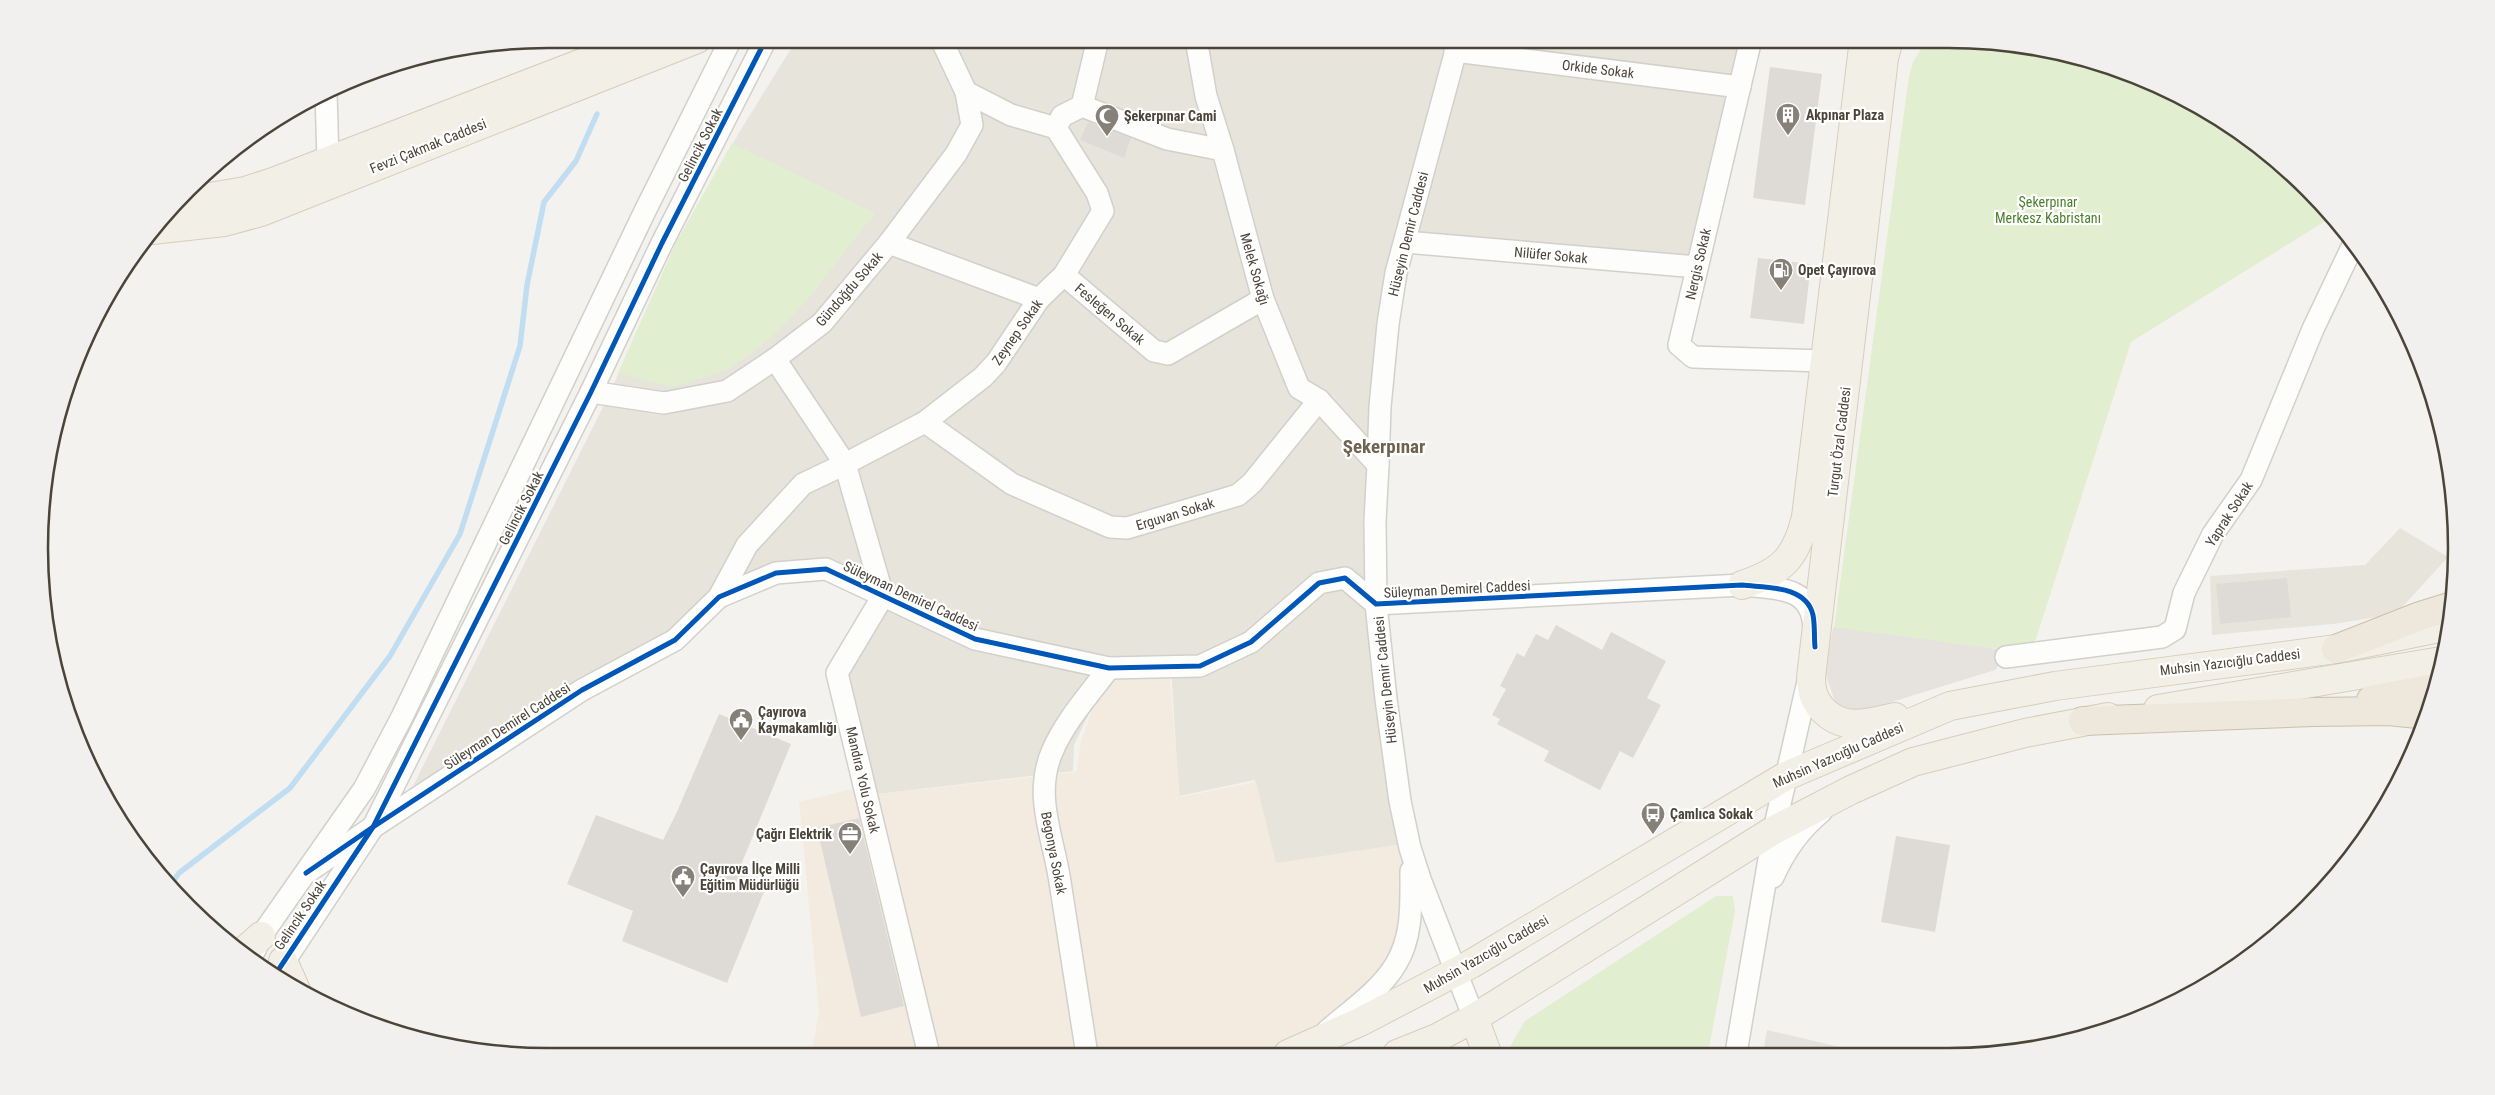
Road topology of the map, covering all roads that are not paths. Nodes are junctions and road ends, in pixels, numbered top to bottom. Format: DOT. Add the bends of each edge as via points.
graph roads {
  1 [pos="621,48"];
  2 [pos="674,48"];
  3 [pos="727,48"];
  4 [pos="761,48"];
  5 [pos="945,48"];
  6 [pos="1096,48"];
  7 [pos="1198,48"];
  8 [pos="1456,48"];
  9 [pos="1477,48"];
  10 [pos="1749,48"];
  11 [pos="1869,48"];
  12 [pos="1877,48"];
  13 [pos="1740,88"];
  14 [pos="966,92"];
  15 [pos="326,99"];
  16 [pos="1082,106"];
  17 [pos="1056,128"];
  18 [pos="1223,150"];
  19 [pos="328,162"];
  20 [pos="188,201"];
  21 [pos="163,229"];
  22 [pos="1405,242"];
  23 [pos="889,243"];
  24 [pos="2350,251"];
  25 [pos="1697,267"];
  26 [pos="1064,276"];
  27 [pos="1039,299"];
  28 [pos="1263,299"];
  29 [pos="775,359"];
  30 [pos="1823,361"];
  31 [pos="591,392"];
  32 [pos="1319,400"];
  33 [pos="925,422"];
  34 [pos="845,464"];
  35 [pos="1378,465"];
  36 [pos="1742,585"];
  37 [pos="883,596"];
  38 [pos="719,597"];
  39 [pos="1430,602"];
  40 [pos="1376,604"];
  41 [pos="2443,609"];
  42 [pos="2441,628"];
  43 [pos="2336,649"];
  44 [pos="1814,651"];
  45 [pos="2006,657"];
  46 [pos="1382,660"];
  47 [pos="2434,662"];
  48 [pos="1110,668"];
  49 [pos="2426,690"];
  50 [pos="1950,706"];
  51 [pos="2313,712"];
  52 [pos="2419,714"];
  53 [pos="2083,721"];
  54 [pos="1786,776"];
  55 [pos="1851,790"];
  56 [pos="373,827"];
  57 [pos="1774,830"];
  58 [pos="1410,848"];
  59 [pos="306,873"];
  60 [pos="1762,905"];
  61 [pos="252,949"];
  62 [pos="279,968"];
  63 [pos="1456,972"];
  64 [pos="1474,1018"];
  65 [pos="927,1048"];
  66 [pos="1086,1048"];
  67 [pos="1301,1048"];
  68 [pos="1302,1048"];
  69 [pos="1412,1048"];
  70 [pos="1485,1048"];
  71 [pos="1737,1048"];
  1 -- 19 [label="main road, Fevzi Çakmak Caddesi"];
  2 -- 21 [label="main road, Fevzi Çakmak Caddesi" via="270,209 224,222"];
  3 -- 59 [label="street, Gelincik Sokak" via="402,717 364,789"];
  4 -- 31 [label="street, Gelincik Sokak" via="662,243"];
  5 -- 14 [label="street, Gündoğdu Sokak"];
  6 -- 16 [label="street"];
  7 -- 18 [label="street, Melek Sokağı" via="1206,96"];
  8 -- 22 [label="street, Hüseyin Demir Caddesi"];
  9 -- 13 [label="street, Orkide Sokak"];
  10 -- 13 [label="street, Nergis Sokak"];
  11 -- 30 [label="main road, Turgut Özal Caddesi"];
  12 -- 44 [label="main road, Turgut Özal Caddesi" via="1884,58"];
  13 -- 25 [label="street, Nergis Sokak"];
  14 -- 17 [label="street" via="1011,115"];
  14 -- 23 [label="street, Gündoğdu Sokak" via="972,125 956,154"];
  15 -- 19 [label="street"];
  16 -- 17 [label="street" via="1062,116"];
  16 -- 18 [label="street" via="1167,139"];
  17 -- 26 [label="street, Zeynep Sokak" via="1097,193 1102,211"];
  18 -- 28 [label="street, Melek Sokağı"];
  19 -- 20 [label="main road, Fevzi Çakmak Caddesi" via="245,191"];
  22 -- 25 [label="street, Nilüfer Sokak"];
  22 -- 35 [label="street, Hüseyin Demir Caddesi" via="1396,273 1388,324"];
  23 -- 27 [label="street"];
  23 -- 29 [label="street, Gündoğdu Sokak" via="822,323"];
  24 -- 45 [label="street, Yaprak Sokak" via="2313,329 2251,480 2213,534 2184,593 2175,629 2162,637"];
  25 -- 30 [label="street, Nergis Sokak" via="1679,345 1693,357"];
  26 -- 27 [label="street, Zeynep Sokak"];
  26 -- 28 [label="street, Fesleğen Sokak" via="1154,350 1168,354"];
  27 -- 33 [label="street, Zeynep Sokak" via="996,363"];
  28 -- 32 [label="street, Melek Sokağı" via="1299,388"];
  29 -- 31 [label="street, Gündoğdu Sokak" via="727,391 664,403"];
  29 -- 34 [label="street"];
  30 -- 36 [label="main road, Turgut Özal Caddesi" via="1802,534 1787,562 1766,577"];
  31 -- 56 [label="street, Gelincik Sokak"];
  32 -- 33 [label="street, Erguvan Sokak" via="1252,483 1238,495 1127,528 1110,527 1012,484"];
  32 -- 35 [label="street, Melek Sokağı"];
  33 -- 34 [label="street, Zeynep Sokak"];
  34 -- 37 [label="street"];
  34 -- 38 [label="street, Zeynep Sokak" via="802,484 747,545"];
  35 -- 40 [label="street, Hüseyin Demir Caddesi"];
  36 -- 39 [label="street, Süleyman Demirel Caddesi"];
  36 -- 44 [label="street, Süleyman Demirel Caddesi" via="1787,590 1804,600 1813,616"];
  37 -- 38 [label="street, Süleyman Demirel Caddesi" via="826,569 776,573"];
  37 -- 48 [label="street, Süleyman Demirel Caddesi" via="975,639"];
  37 -- 65 [label="street, Mandıra Yolu Sokak" via="837,673"];
  38 -- 56 [label="street, Süleyman Demirel Caddesi" via="675,640 582,690"];
  39 -- 40 [label="street, Süleyman Demirel Caddesi"];
  39 -- 46 [label="street" via="1405,609 1395,616 1384,637"];
  40 -- 46 [label="street, Hüseyin Demir Caddesi"];
  40 -- 48 [label="street, Süleyman Demirel Caddesi" via="1344,578 1319,583 1251,642 1200,666"];
  41 -- 43 [label="highway"];
  42 -- 43 [label="main road, Muhsin Yazıcığlu Caddesi"];
  43 -- 50 [label="main road, Muhsin Yazıcığlu Caddesi" via="2055,686"];
  44 -- 50 [label="main road, Turgut Özal Caddesi" via="1811,690 1817,704 1842,723 1860,724"];
  44 -- 54 [label="street, Süleyman Demirel Caddesi"];
  46 -- 58 [label="street, Hüseyin Demir Caddesi" via="1400,801"];
  47 -- 53 [label="main road"];
  48 -- 66 [label="street, Begonya Sokak" via="1072,717 1051,753 1043,786 1047,826 1059,877"];
  49 -- 51 [label="highway"];
  50 -- 54 [label="main road, Muhsin Yazıcığlu Caddesi"];
  51 -- 52 [label="highway" via="2389,710"];
  51 -- 53 [label="highway"];
  53 -- 55 [label="main road" via="1913,762"];
  54 -- 57 [label="street, Süleyman Demirel Caddesi"];
  54 -- 63 [label="main road, Muhsin Yazıcığlu Caddesi"];
  55 -- 57 [label="main road"];
  55 -- 60 [label="street" via="1811,820 1795,839 1783,855"];
  56 -- 59 [label="street, Süleyman Demirel Caddesi"];
  56 -- 62 [label="street, Gelincik Sokak"];
  57 -- 60 [label="street, Süleyman Demirel Caddesi"];
  57 -- 64 [label="main road"];
  58 -- 63 [label="street, Hüseyin Demir Caddesi"];
  58 -- 67 [label="street" via="1411,910 1396,965 1382,982"];
  59 -- 61 [label="street, Gelincik Sokak"];
  60 -- 71 [label="street"];
  63 -- 64 [label="street, Hüseyin Demir Caddesi"];
  63 -- 68 [label="main road, Muhsin Yazıcığlu Caddesi" via="1403,1001"];
  64 -- 69 [label="main road"];
  64 -- 70 [label="main road"];
}
